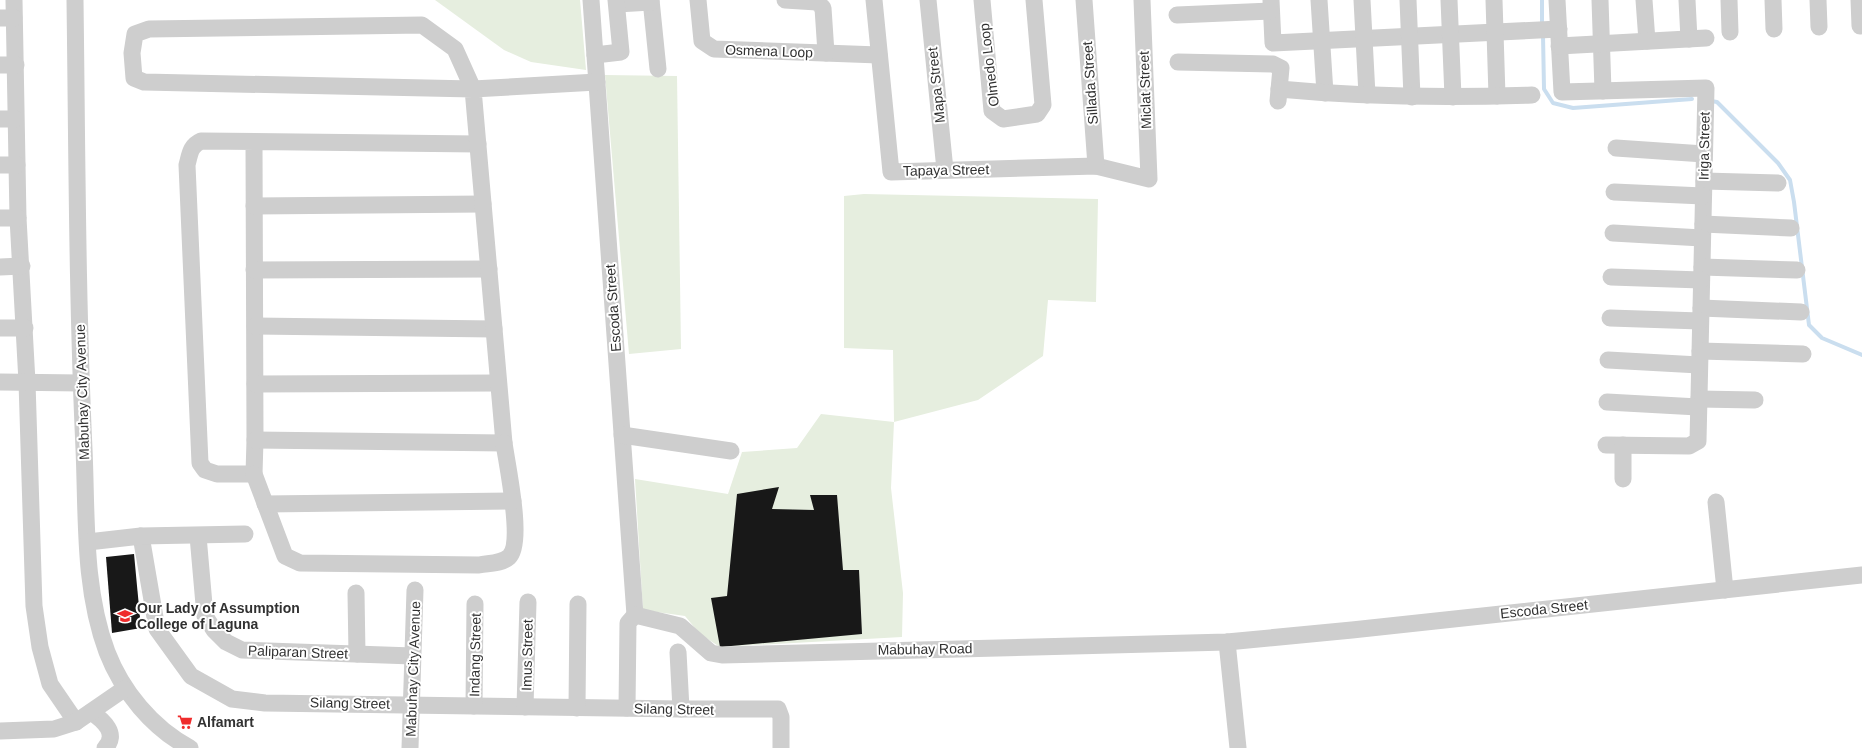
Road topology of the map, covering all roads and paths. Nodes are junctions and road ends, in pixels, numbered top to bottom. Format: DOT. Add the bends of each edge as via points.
graph roads {
  1 [pos="14,0"];
  2 [pos="75,0"];
  3 [pos="591,0"];
  4 [pos="698,0"];
  5 [pos="785,0"];
  6 [pos="874,0"];
  7 [pos="928,0"];
  8 [pos="982,0"];
  9 [pos="1034,0"];
  10 [pos="1084,0"];
  11 [pos="1142,0"];
  12 [pos="1318,0"];
  13 [pos="1362,0"];
  14 [pos="1408,0"];
  15 [pos="1449,0"];
  16 [pos="1494,0"];
  17 [pos="1557,0"];
  18 [pos="1600,0"];
  19 [pos="1644,0"];
  20 [pos="1686,0"];
  21 [pos="1729,0"];
  22 [pos="1773,0"];
  23 [pos="1818,0"];
  24 [pos="1859,0"];
  25 [pos="651,1"];
  26 [pos="616,2"];
  27 [pos="1271,5"];
  28 [pos="1178,15"];
  29 [pos="7,18"];
  30 [pos="1860,26"];
  31 [pos="1819,27"];
  32 [pos="1559,29"];
  33 [pos="1774,29"];
  34 [pos="1495,32"];
  35 [pos="1730,32"];
  36 [pos="1451,34"];
  37 [pos="1410,36"];
  38 [pos="1364,38"];
  39 [pos="1706,38"];
  40 [pos="1689,39"];
  41 [pos="1321,40"];
  42 [pos="1647,41"];
  43 [pos="1602,44"];
  44 [pos="1560,46"];
  45 [pos="826,53"];
  46 [pos="595,55"];
  47 [pos="879,55"];
  48 [pos="1178,62"];
  49 [pos="8,65"];
  50 [pos="658,69"];
  51 [pos="597,82"];
  52 [pos="473,89"];
  53 [pos="1603,91"];
  54 [pos="1325,94"];
  55 [pos="1367,95"];
  56 [pos="1532,95"];
  57 [pos="1497,96"];
  58 [pos="1412,97"];
  59 [pos="1454,97"];
  60 [pos="8,119"];
  61 [pos="254,143"];
  62 [pos="478,144"];
  63 [pos="1616,148"];
  64 [pos="1704,154"];
  65 [pos="0,165"];
  66 [pos="17,165"];
  67 [pos="1096,166"];
  68 [pos="945,170"];
  69 [pos="1149,179"];
  70 [pos="1778,183"];
  71 [pos="1703,189"];
  72 [pos="1614,192"];
  73 [pos="483,204"];
  74 [pos="254,206"];
  75 [pos="0,218"];
  76 [pos="18,218"];
  77 [pos="1792,228"];
  78 [pos="1702,231"];
  79 [pos="1613,233"];
  80 [pos="22,266"];
  81 [pos="0,267"];
  82 [pos="489,269"];
  83 [pos="254,270"];
  84 [pos="1797,270"];
  85 [pos="1701,273"];
  86 [pos="1612,277"];
  87 [pos="1801,312"];
  88 [pos="1700,315"];
  89 [pos="1610,318"];
  90 [pos="255,326"];
  91 [pos="0,328"];
  92 [pos="25,328"];
  93 [pos="494,329"];
  94 [pos="1803,354"];
  95 [pos="1699,358"];
  96 [pos="1608,360"];
  97 [pos="0,382"];
  98 [pos="27,382"];
  99 [pos="81,383"];
  100 [pos="498,383"];
  101 [pos="255,384"];
  102 [pos="1755,400"];
  103 [pos="1607,402"];
  104 [pos="1698,403"];
  105 [pos="622,435"];
  106 [pos="255,440"];
  107 [pos="504,443"];
  108 [pos="1606,444"];
  109 [pos="1623,445"];
  110 [pos="731,451"];
  111 [pos="254,474"];
  112 [pos="1623,479"];
  113 [pos="513,501"];
  114 [pos="1716,502"];
  115 [pos="265,504"];
  116 [pos="245,534"];
  117 [pos="141,536"];
  118 [pos="198,536"];
  119 [pos="88,542"];
  120 [pos="1862,575"];
  121 [pos="415,590"];
  122 [pos="1725,590"];
  123 [pos="356,593"];
  124 [pos="528,602"];
  125 [pos="475,604"];
  126 [pos="578,604"];
  127 [pos="635,615"];
  128 [pos="1227,642"];
  129 [pos="678,652"];
  130 [pos="356,654"];
  131 [pos="413,656"];
  132 [pos="124,689"];
  133 [pos="411,704"];
  134 [pos="474,706"];
  135 [pos="525,707"];
  136 [pos="577,708"];
  137 [pos="627,708"];
  138 [pos="682,709"];
  139 [pos="91,712"];
  140 [pos="76,722"];
  141 [pos="0,731"];
  142 [pos="105,748"];
  143 [pos="190,748"];
  144 [pos="410,748"];
  145 [pos="781,748"];
  146 [pos="1238,748"];
  1 -- 29 [label="street"];
  2 -- 99 [label="street, Mabuhay City Avenue"];
  3 -- 46 [label="street, Escoda Street"];
  4 -- 45 [label="street, Osmena Loop" via="702,41 714,49"];
  5 -- 45 [label="street" via="817,2 823,8"];
  6 -- 47 [label="street, Tapaya Street"];
  7 -- 68 [label="street, Mapa Street"];
  8 -- 9 [label="street, Olmedo Loop" via="992,111 1003,119 1037,114 1043,105"];
  10 -- 67 [label="street, Sillada Street"];
  11 -- 69 [label="street, Miclat Street"];
  12 -- 41 [label="street"];
  13 -- 38 [label="street"];
  14 -- 37 [label="street"];
  15 -- 36 [label="street"];
  16 -- 34 [label="street"];
  17 -- 32 [label="street, Iriga Street"];
  18 -- 43 [label="street"];
  19 -- 42 [label="street"];
  20 -- 40 [label="street"];
  21 -- 35 [label="street"];
  22 -- 33 [label="street"];
  23 -- 31 [label="street"];
  24 -- 30 [label="street"];
  25 -- 26 [label="street"];
  25 -- 50 [label="street"];
  26 -- 46 [label="street" via="621,52"];
  27 -- 28 [label="street"];
  27 -- 41 [label="street" via="1273,43"];
  29 -- 49 [label="street"];
  32 -- 34 [label="street"];
  32 -- 44 [label="street, Iriga Street"];
  34 -- 36 [label="street"];
  34 -- 57 [label="street"];
  36 -- 37 [label="street"];
  36 -- 59 [label="street"];
  37 -- 38 [label="street"];
  37 -- 58 [label="street"];
  38 -- 41 [label="street"];
  38 -- 55 [label="street"];
  39 -- 40 [label="street"];
  40 -- 42 [label="street"];
  41 -- 54 [label="street"];
  42 -- 43 [label="street"];
  43 -- 44 [label="street"];
  43 -- 53 [label="street"];
  44 -- 53 [label="street, Iriga Street" via="1562,92"];
  45 -- 47 [label="street, Osmena Loop"];
  46 -- 51 [label="street, Escoda Street"];
  47 -- 68 [label="street, Tapaya Street" via="891,172"];
  48 -- 54 [label="street" via="1273,64 1280,68 1279,95"];
  49 -- 60 [label="street"];
  51 -- 52 [label="street"];
  51 -- 105 [label="street, Escoda Street"];
  52 -- 52 [label="street" via="144,82 134,78 132,52 135,34 149,29 422,25 455,49"];
  52 -- 62 [label="street"];
  53 -- 64 [label="street, Iriga Street" via="1706,88"];
  54 -- 55 [label="street"];
  55 -- 58 [label="street"];
  56 -- 57 [label="street"];
  57 -- 59 [label="street"];
  58 -- 59 [label="street"];
  60 -- 66 [label="street"];
  61 -- 62 [label="street"];
  61 -- 74 [label="street"];
  61 -- 111 [label="street" via="201,141 194,144 187,165 200,463 205,470 217,474"];
  62 -- 73 [label="street"];
  63 -- 64 [label="street"];
  64 -- 71 [label="street, Iriga Street"];
  65 -- 66 [label="street"];
  66 -- 76 [label="street"];
  67 -- 68 [label="street, Tapaya Street"];
  67 -- 69 [label="street, Tapaya Street"];
  70 -- 71 [label="street"];
  71 -- 72 [label="street"];
  71 -- 78 [label="street, Iriga Street"];
  73 -- 74 [label="street"];
  73 -- 82 [label="street"];
  74 -- 83 [label="street"];
  75 -- 76 [label="street"];
  76 -- 80 [label="street"];
  77 -- 78 [label="street"];
  78 -- 79 [label="street"];
  78 -- 85 [label="street, Iriga Street"];
  80 -- 81 [label="street"];
  80 -- 92 [label="street"];
  82 -- 83 [label="street"];
  82 -- 93 [label="street"];
  83 -- 90 [label="street"];
  84 -- 85 [label="street"];
  85 -- 86 [label="street"];
  85 -- 88 [label="street, Iriga Street"];
  87 -- 88 [label="street"];
  88 -- 89 [label="street"];
  88 -- 95 [label="street, Iriga Street"];
  90 -- 93 [label="street"];
  90 -- 101 [label="street"];
  91 -- 92 [label="street"];
  92 -- 98 [label="street"];
  93 -- 100 [label="street"];
  94 -- 95 [label="street"];
  95 -- 96 [label="street"];
  95 -- 104 [label="street, Iriga Street"];
  97 -- 98 [label="street"];
  98 -- 99 [label="street"];
  98 -- 140 [label="street" via="34,606 40,647 50,684"];
  99 -- 119 [label="street, Mabuhay City Avenue"];
  100 -- 101 [label="street"];
  100 -- 107 [label="street"];
  101 -- 106 [label="street"];
  102 -- 104 [label="street"];
  103 -- 104 [label="street"];
  104 -- 109 [label="street, Iriga Street" via="1698,441 1690,446"];
  105 -- 110 [label="street"];
  105 -- 127 [label="street, Escoda Street"];
  106 -- 107 [label="street"];
  106 -- 111 [label="street"];
  107 -- 113 [label="street"];
  108 -- 109 [label="street"];
  109 -- 112 [label="street"];
  111 -- 115 [label="street"];
  113 -- 115 [label="street"];
  113 -- 115 [label="street" via="515,545 510,556 503,561 479,565 300,563 285,556"];
  114 -- 122 [label="street"];
  116 -- 118 [label="street"];
  117 -- 118 [label="street"];
  117 -- 119 [label="street"];
  117 -- 133 [label="street, Silang Street" via="157,629 191,676 232,699 265,703"];
  118 -- 130 [label="street, Paliparan Street" via="204,616 226,642 242,650"];
  119 -- 132 [label="street, Mabuhay City Avenue" via="94,610 107,652"];
  120 -- 122 [label="street, Escoda Street"];
  121 -- 131 [label="street, Mabuhay City Avenue"];
  122 -- 128 [label="street, Escoda Street"];
  123 -- 130 [label="street"];
  124 -- 135 [label="street, Imus Street"];
  125 -- 134 [label="street, Indang Street"];
  126 -- 136 [label="street"];
  127 -- 128 [label="street, Mabuhay Road" via="680,626 711,653 722,655"];
  127 -- 137 [label="street" via="628,623"];
  128 -- 146 [label="street"];
  129 -- 138 [label="street"];
  130 -- 131 [label="street, Paliparan Street"];
  131 -- 133 [label="street, Mabuhay City Avenue"];
  132 -- 139 [label="street"];
  132 -- 143 [label="street, Mabuhay City Avenue" via="150,718 175,740"];
  133 -- 134 [label="street, Silang Street"];
  133 -- 144 [label="street, Mabuhay City Avenue"];
  134 -- 135 [label="street, Silang Street"];
  135 -- 136 [label="street, Silang Street"];
  136 -- 137 [label="street, Silang Street"];
  137 -- 138 [label="street, Silang Street"];
  138 -- 145 [label="street, Silang Street" via="778,709 781,717"];
  139 -- 140 [label="street"];
  139 -- 142 [label="street" via="107,725 111,734"];
  140 -- 141 [label="street" via="54,729"];
}
